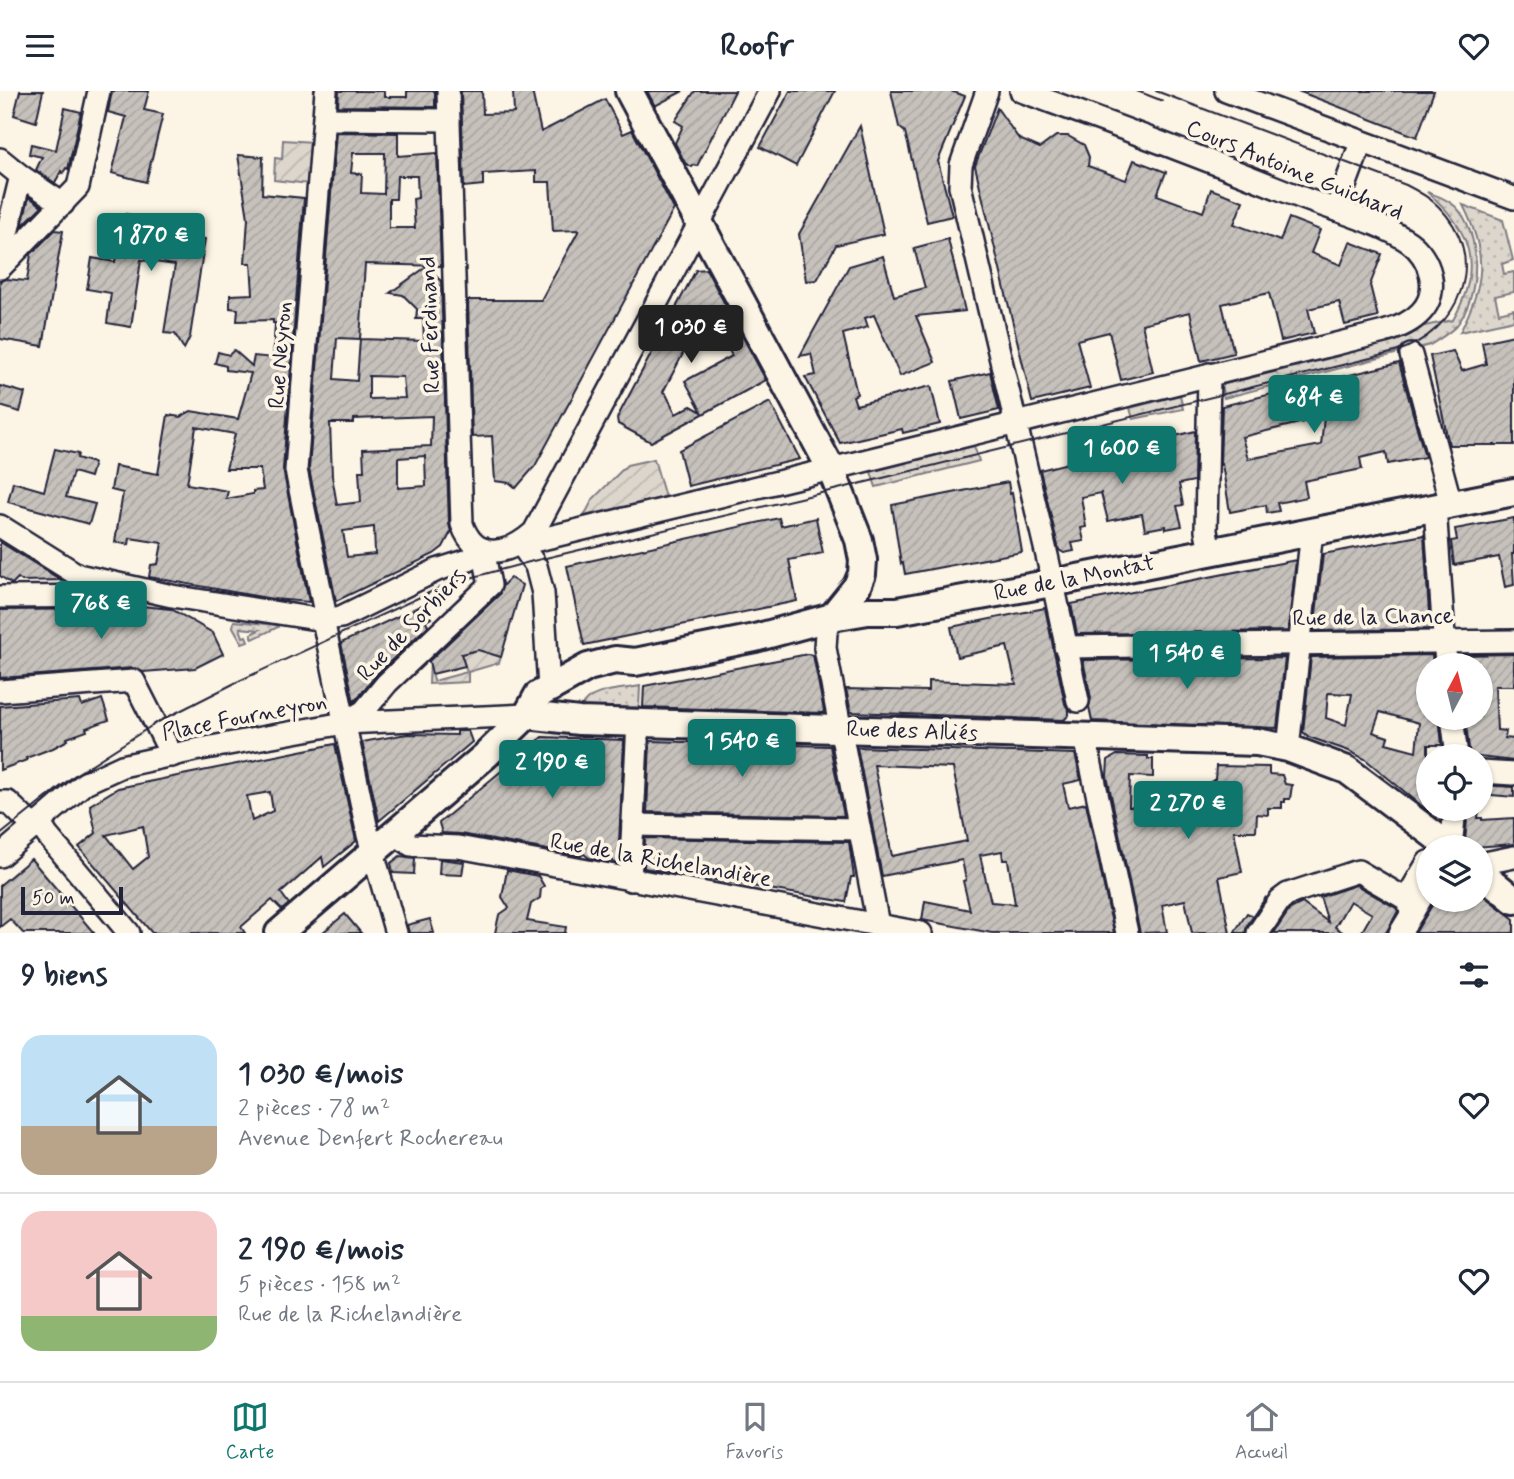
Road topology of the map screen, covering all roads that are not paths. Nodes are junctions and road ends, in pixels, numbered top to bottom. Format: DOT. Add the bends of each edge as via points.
graph roads {
  1 [pos="99,91"];
  2 [pos="326,91"];
  3 [pos="448,91"];
  4 [pos="629,91"];
  5 [pos="770,91"];
  6 [pos="987,91"];
  7 [pos="1021,91"];
  8 [pos="1226,91"];
  9 [pos="325,120"];
  10 [pos="449,120"];
  11 [pos="1361,143"];
  12 [pos="0,159"];
  13 [pos="21,176"];
  14 [pos="1514,198"];
  15 [pos="63,204"];
  16 [pos="1336,210"];
  17 [pos="700,224"];
  18 [pos="3,254"];
  19 [pos="1411,355"];
  20 [pos="1209,374"];
  21 [pos="1015,422"];
  22 [pos="831,469"];
  23 [pos="1514,492"];
  24 [pos="1443,505"];
  25 [pos="0,526"];
  26 [pos="1312,531"];
  27 [pos="521,544"];
  28 [pos="483,549"];
  29 [pos="1210,551"];
  30 [pos="1052,583"];
  31 [pos="172,596"];
  32 [pos="0,597"];
  33 [pos="832,617"];
  34 [pos="323,620"];
  35 [pos="1514,641"];
  36 [pos="1444,642"];
  37 [pos="1299,644"];
  38 [pos="1065,647"];
  39 [pos="1445,653"];
  40 [pos="635,662"];
  41 [pos="549,688"];
  42 [pos="0,691"];
  43 [pos="1077,701"];
  44 [pos="527,715"];
  45 [pos="638,722"];
  46 [pos="344,723"];
  47 [pos="841,728"];
  48 [pos="1085,737"];
  49 [pos="1288,748"];
  50 [pos="172,756"];
  51 [pos="1493,773"];
  52 [pos="1514,774"];
  53 [pos="0,801"];
  54 [pos="36,825"];
  55 [pos="633,825"];
  56 [pos="860,829"];
  57 [pos="395,833"];
  58 [pos="1424,835"];
  59 [pos="372,852"];
  60 [pos="0,856"];
  61 [pos="1514,857"];
  62 [pos="1493,861"];
  63 [pos="630,880"];
  64 [pos="1493,883"];
  65 [pos="1416,894"];
  66 [pos="1416,899"];
  67 [pos="1514,900"];
  68 [pos="1410,905"];
  69 [pos="878,925"];
  70 [pos="129,933"];
  71 [pos="279,933"];
  72 [pos="396,933"];
  73 [pos="921,933"];
  74 [pos="1127,933"];
  75 [pos="1258,933"];
  76 [pos="1400,933"];
  1 -- 15 [label="street" via="78,187"];
  2 -- 9 [label="street, Rue Neyron"];
  3 -- 10 [label="street, Rue Ferdinand"];
  4 -- 17 [label="main road"];
  5 -- 17 [label="street"];
  6 -- 21 [label="street" via="961,165 960,186"];
  7 -- 16 [label="street, Cours Antoine Guichard"];
  8 -- 11 [label="street"];
  9 -- 10 [label="street"];
  9 -- 34 [label="street, Rue Neyron" via="296,470"];
  10 -- 28 [label="street, Rue Ferdinand" via="463,524 473,544"];
  11 -- 14 [label="street"];
  11 -- 16 [label="street"];
  12 -- 13 [label="street"];
  13 -- 15 [label="street"];
  13 -- 18 [label="street"];
  15 -- 18 [label="street"];
  16 -- 20 [label="street, Cours Antoine Guichard" via="1409,243 1432,279 1428,301 1419,314 1396,328"];
  17 -- 22 [label="main road"];
  17 -- 27 [label="street" via="534,532"];
  19 -- 24 [label="street"];
  20 -- 21 [label="street"];
  20 -- 29 [label="street" via="1206,530"];
  21 -- 22 [label="street"];
  21 -- 30 [label="street"];
  22 -- 27 [label="street"];
  22 -- 33 [label="main road" via="863,560 857,586"];
  23 -- 24 [label="main road, Rue de la Montat"];
  24 -- 26 [label="main road, Rue de la Montat"];
  24 -- 36 [label="street"];
  25 -- 31 [label="street" via="78,575"];
  26 -- 29 [label="main road, Rue de la Montat"];
  26 -- 37 [label="street"];
  27 -- 28 [label="street" via="506,551"];
  27 -- 41 [label="street" via="536,566 543,593"];
  28 -- 34 [label="street" via="469,560 341,617"];
  28 -- 46 [label="street, Rue de Sorbiers" via="491,585 387,683 364,711"];
  29 -- 30 [label="main road, Rue de la Montat"];
  30 -- 33 [label="main road, Rue de la Montat" via="897,611"];
  30 -- 38 [label="street"];
  31 -- 32 [label="street"];
  31 -- 34 [label="street"];
  33 -- 40 [label="main road, Rue de la Montat"];
  33 -- 47 [label="street" via="825,648"];
  34 -- 46 [label="street, Place Fourneyron"];
  35 -- 36 [label="street, Rue de la Chance"];
  36 -- 37 [label="street, Rue de la Chance"];
  36 -- 39 [label="street"];
  37 -- 38 [label="street, Rue de la Chance"];
  37 -- 49 [label="street"];
  38 -- 43 [label="street"];
  40 -- 41 [label="main road, Rue de la Montat" via="603,663"];
  40 -- 44 [label="main road, Rue de la Montat"];
  41 -- 44 [label="main road, Rue de la Montat" via="538,695"];
  42 -- 50 [label="street" via="134,681"];
  44 -- 45 [label="main road, Rue des Alliés"];
  44 -- 46 [label="street, Rue des Alliés"];
  44 -- 57 [label="main road" via="462,778"];
  45 -- 47 [label="main road, Rue des Alliés"];
  45 -- 55 [label="street"];
  46 -- 50 [label="street, Place Fourneyron"];
  46 -- 59 [label="street"];
  47 -- 48 [label="main road, Rue des Alliés"];
  47 -- 56 [label="street"];
  48 -- 49 [label="main road, Rue des Alliés" via="1257,742"];
  48 -- 74 [label="street"];
  49 -- 58 [label="main road, Rue des Alliés" via="1347,770"];
  50 -- 54 [label="street, Place Fourneyron" via="98,775"];
  51 -- 52 [label="street"];
  53 -- 54 [label="street" via="8,802"];
  54 -- 60 [label="street, Place Fourneyron"];
  54 -- 70 [label="street"];
  55 -- 56 [label="street"];
  55 -- 63 [label="street"];
  56 -- 69 [label="street"];
  57 -- 59 [label="main road"];
  57 -- 63 [label="street, Rue de la Richelandière" via="411,845 458,847"];
  59 -- 71 [label="main road"];
  59 -- 72 [label="street"];
  61 -- 62 [label="street"];
  63 -- 69 [label="street, Rue de la Richelandière"];
  64 -- 67 [label="main road"];
  65 -- 68 [label="street"];
  66 -- 68 [label="street"];
  68 -- 75 [label="street" via="1358,871 1288,894"];
  68 -- 76 [label="street"];
  69 -- 73 [label="street, Rue de la Richelandière"];
}
